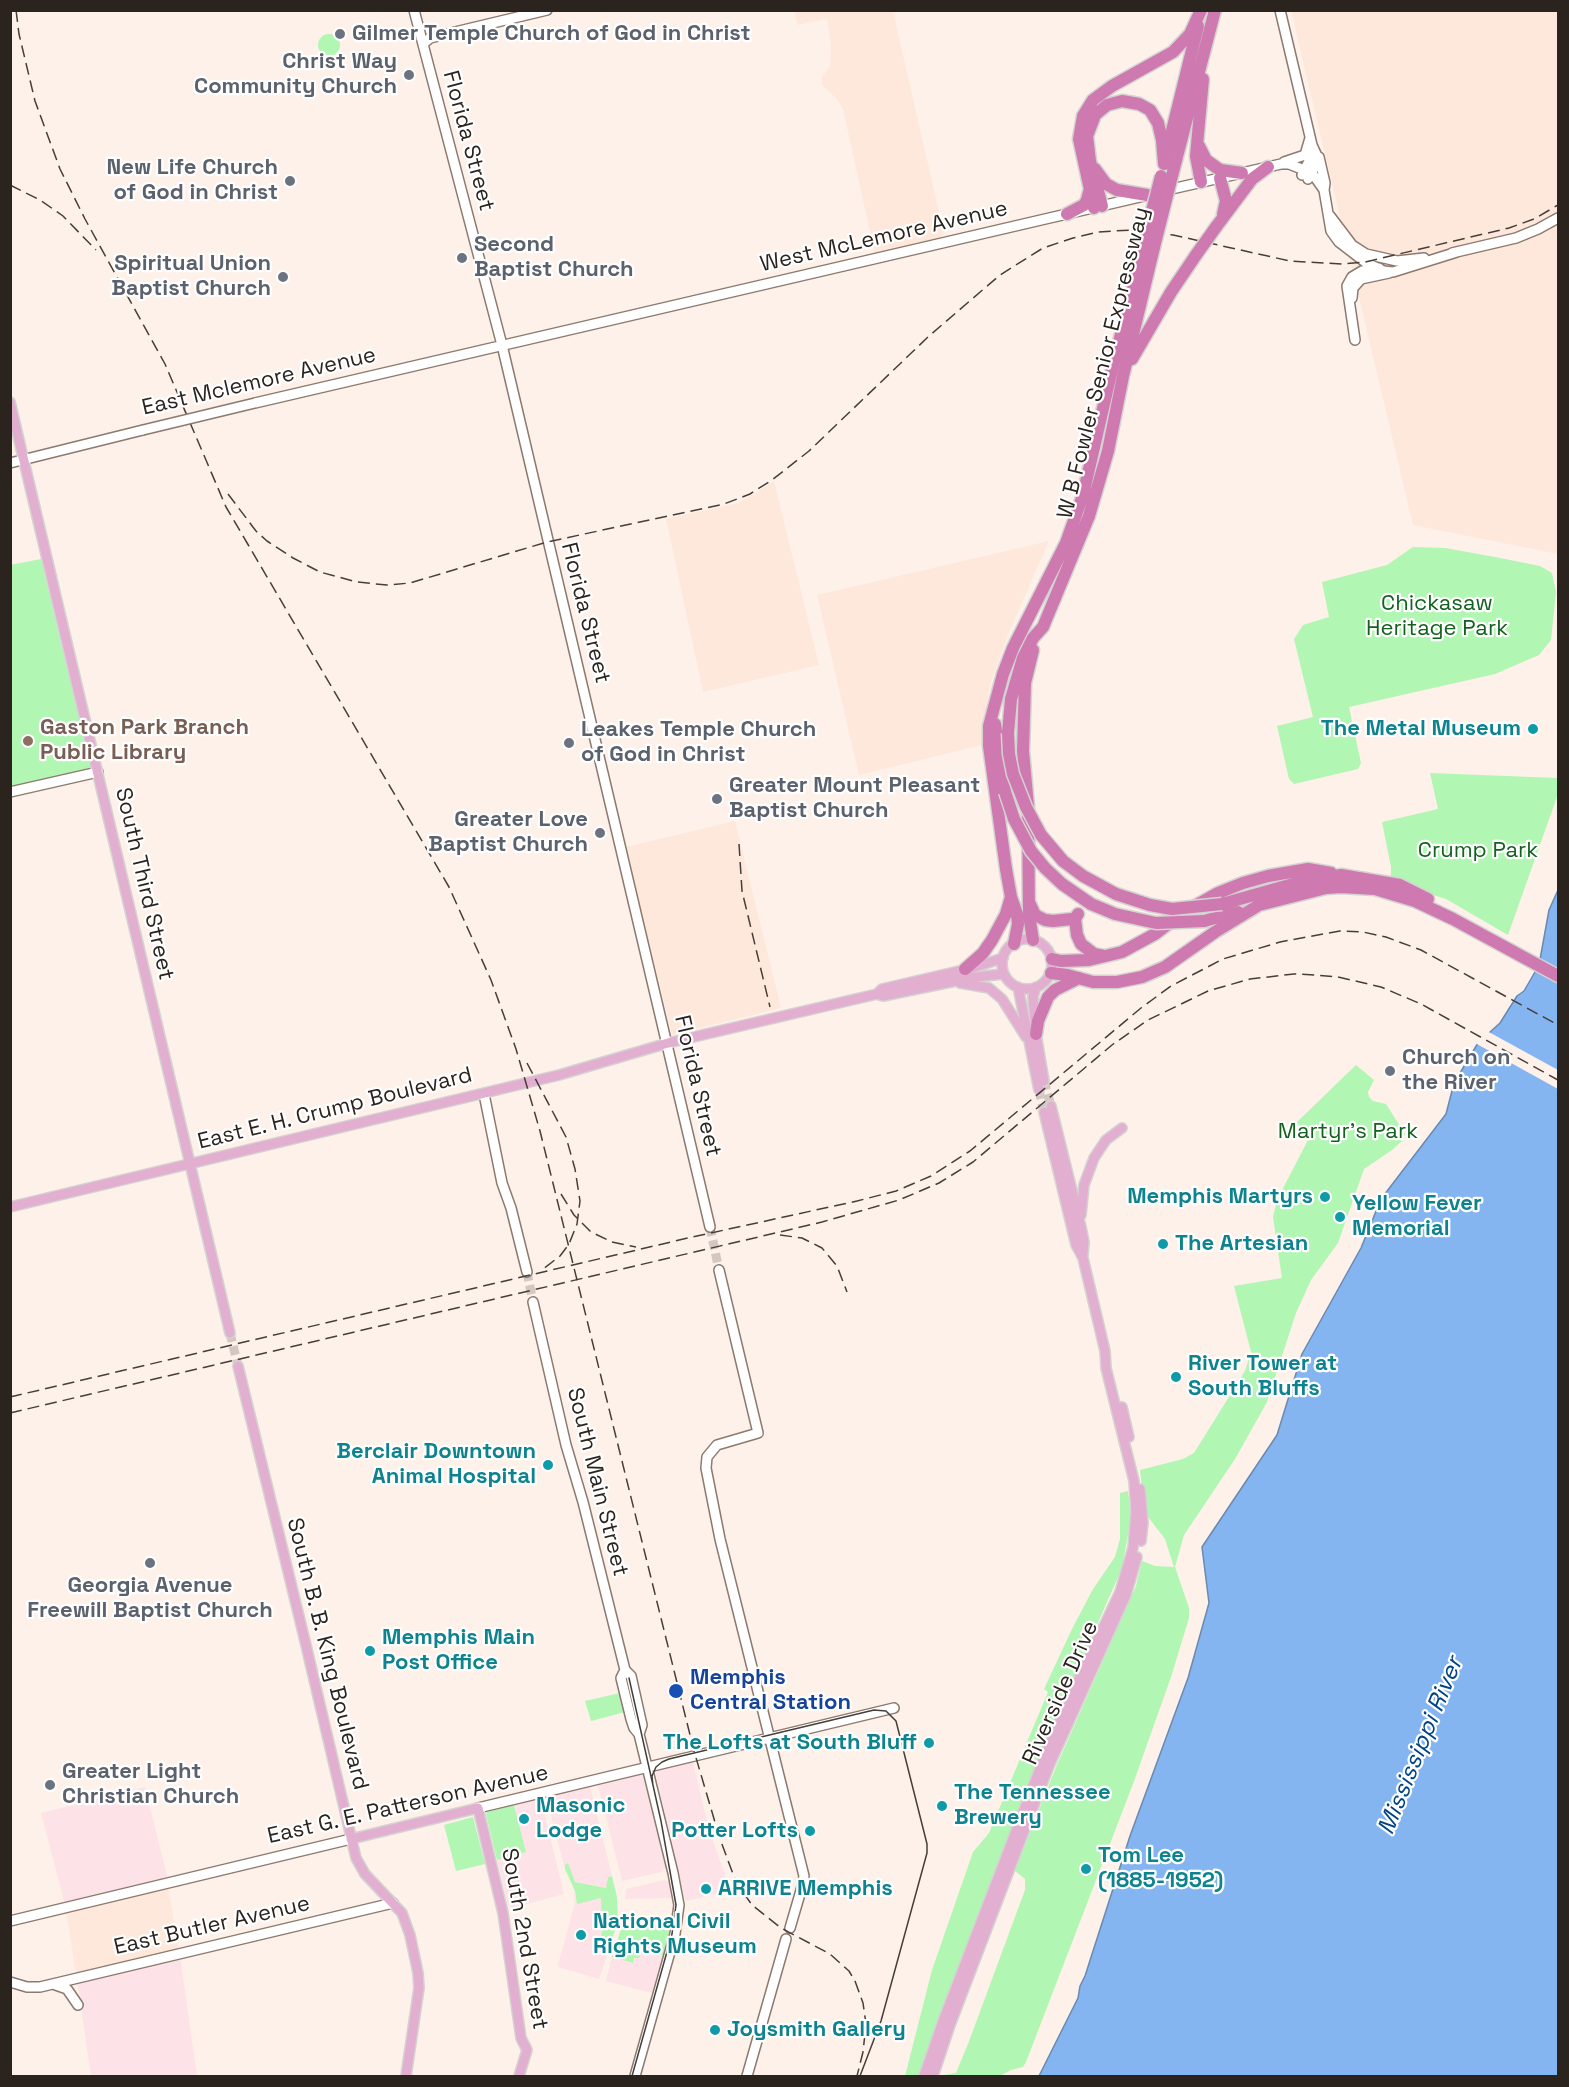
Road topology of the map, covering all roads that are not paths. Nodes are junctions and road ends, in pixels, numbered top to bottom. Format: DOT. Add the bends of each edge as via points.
graph roads {
  1 [pos="414,10"];
  2 [pos="547,10"];
  3 [pos="1202,10"];
  4 [pos="1215,10"];
  5 [pos="1280,10"];
  6 [pos="1208,38"];
  7 [pos="423,44"];
  8 [pos="1197,136"];
  9 [pos="1311,140"];
  10 [pos="1090,161"];
  11 [pos="1275,166"];
  12 [pos="1166,171"];
  13 [pos="1242,173"];
  14 [pos="1307,174"];
  15 [pos="1220,178"];
  16 [pos="1202,182"];
  17 [pos="1089,191"];
  18 [pos="1324,194"];
  19 [pos="1147,195"];
  20 [pos="1098,207"];
  21 [pos="1327,212"];
  22 [pos="1067,214"];
  23 [pos="1558,218"];
  24 [pos="1219,223"];
  25 [pos="1149,247"];
  26 [pos="1458,252"];
  27 [pos="1407,261"];
  28 [pos="1377,268"];
  29 [pos="1393,272"];
  30 [pos="1352,298"];
  31 [pos="1355,340"];
  32 [pos="502,345"];
  33 [pos="1123,376"];
  34 [pos="10,402"];
  35 [pos="25,459"];
  36 [pos="10,463"];
  37 [pos="1043,627"];
  38 [pos="993,711"];
  39 [pos="98,772"];
  40 [pos="10,792"];
  41 [pos="1341,875"];
  42 [pos="1378,885"];
  43 [pos="1011,897"];
  44 [pos="1028,900"];
  45 [pos="1259,905"];
  46 [pos="1454,916"];
  47 [pos="1033,940"];
  48 [pos="1014,945"];
  49 [pos="1106,957"];
  50 [pos="1003,958"];
  51 [pos="1052,959"];
  52 [pos="965,969"];
  53 [pos="1558,969"];
  54 [pos="1051,973"];
  55 [pos="1003,975"];
  56 [pos="1558,976"];
  57 [pos="1079,978"];
  58 [pos="952,982"];
  59 [pos="1018,987"];
  60 [pos="1036,987"];
  61 [pos="877,994"];
  62 [pos="1032,1037"];
  63 [pos="668,1042"];
  64 [pos="1042,1086"];
  65 [pos="484,1094"];
  66 [pos="1122,1128"];
  67 [pos="189,1164"];
  68 [pos="10,1207"];
  69 [pos="710,1227"];
  70 [pos="1081,1227"];
  71 [pos="1083,1258"];
  72 [pos="719,1270"];
  73 [pos="527,1272"];
  74 [pos="533,1302"];
  75 [pos="230,1332"];
  76 [pos="1105,1351"];
  77 [pos="238,1366"];
  78 [pos="894,1708"];
  79 [pos="771,1738"];
  80 [pos="647,1768"];
  81 [pos="478,1808"];
  82 [pos="351,1839"];
  83 [pos="393,1904"];
  84 [pos="10,1921"];
  85 [pos="790,1928"];
  86 [pos="786,1939"];
  87 [pos="10,1982"];
  88 [pos="53,1984"];
  89 [pos="78,2005"];
  90 [pos="406,2076"];
  91 [pos="519,2076"];
  92 [pos="635,2076"];
  93 [pos="747,2076"];
  94 [pos="924,2076"];
  95 [pos="933,2076"];
  1 -- 7 [label="main road, Florida Street"];
  2 -- 7 [label="main road" via="430,38"];
  3 -- 12 [label="highway, W B Fowler Senior Expressway"];
  3 -- 17 [label="highway" via="1190,34 1173,52 1112,86 1093,100 1083,116 1079,139"];
  4 -- 6 [label="highway, W B Fowler Senior Expressway"];
  5 -- 9 [label="main road"];
  6 -- 8 [label="highway"];
  6 -- 12 [label="highway, W B Fowler Senior Expressway"];
  7 -- 32 [label="main road, Florida Street"];
  8 -- 13 [label="highway" via="1206,160 1220,170"];
  8 -- 16 [label="highway" via="1196,156"];
  9 -- 11 [label="main road" via="1305,154"];
  9 -- 14 [label="main road" via="1317,156"];
  9 -- 18 [label="main road" via="1319,157"];
  10 -- 12 [label="highway" via="1088,136 1095,116 1107,105 1122,101 1150,110 1160,131"];
  10 -- 19 [label="highway" via="1106,184"];
  10 -- 20 [label="highway"];
  11 -- 13 [label="main road, West McLemore Avenue"];
  11 -- 14 [label="main road, West McLemore Avenue" via="1289,164"];
  11 -- 24 [label="highway" via="1252,179"];
  12 -- 25 [label="highway, W B Fowler Senior Expressway, bridge"];
  13 -- 15 [label="main road, West McLemore Avenue"];
  14 -- 18 [label="main road"];
  15 -- 16 [label="main road, West McLemore Avenue"];
  15 -- 24 [label="highway" via="1226,201"];
  16 -- 19 [label="main road, West McLemore Avenue"];
  17 -- 20 [label="highway"];
  17 -- 22 [label="highway" via="1084,205"];
  18 -- 21 [label="main road"];
  19 -- 20 [label="main road, West McLemore Avenue"];
  20 -- 22 [label="main road, West McLemore Avenue"];
  21 -- 27 [label="main road" via="1347,240 1366,254"];
  21 -- 28 [label="main road" via="1331,231 1339,242"];
  22 -- 32 [label="main road, West McLemore Avenue"];
  23 -- 26 [label="main road" via="1516,238"];
  24 -- 33 [label="highway, bridge" via="1170,292"];
  25 -- 33 [label="highway, W B Fowler Senior Expressway"];
  25 -- 38 [label="highway, W B Fowler Senior Expressway" via="1110,378 1083,495 1066,543 1013,648"];
  26 -- 27 [label="main road"];
  26 -- 29 [label="main road"];
  27 -- 28 [label="main road"];
  28 -- 29 [label="main road"];
  28 -- 31 [label="main road" via="1362,271 1347,286"];
  29 -- 30 [label="main road" via="1361,279 1353,288"];
  32 -- 35 [label="main road, East Mclemore Avenue, bridge"];
  32 -- 63 [label="main road, Florida Street"];
  33 -- 37 [label="highway, W B Fowler Senior Expressway" via="1108,451 1089,516"];
  34 -- 35 [label="main road, South Third Street"];
  35 -- 36 [label="main road"];
  35 -- 39 [label="main road, South Third Street"];
  37 -- 41 [label="highway, W B Fowler Senior Expressway, bridge" via="1023,658 1011,699 1009,754 1013,774 1036,828 1063,861 1116,894 1172,909 1222,904"];
  37 -- 44 [label="highway" via="1025,683"];
  38 -- 43 [label="highway" via="989,746"];
  38 -- 45 [label="highway, W B Fowler Senior Expressway, bridge" via="1005,792 1014,819 1031,851 1062,884 1091,904 1115,914 1156,923 1204,921"];
  39 -- 40 [label="main road"];
  39 -- 67 [label="main road, South Third Street"];
  41 -- 42 [label="highway, W B Fowler Senior Expressway"];
  41 -- 49 [label="highway" via="1308,869 1243,883 1181,914 1134,947"];
  42 -- 45 [label="highway, W B Fowler Senior Expressway" via="1326,888"];
  42 -- 46 [label="highway, W B Fowler Senior Expressway"];
  43 -- 48 [label="highway" via="1018,924"];
  43 -- 52 [label="highway" via="992,940"];
  44 -- 47 [label="highway"];
  44 -- 49 [label="highway" via="1035,915 1045,920 1075,917 1081,944"];
  45 -- 57 [label="highway" via="1165,967 1117,982"];
  46 -- 53 [label="highway"];
  46 -- 56 [label="highway"];
  47 -- 48 [label="main road"];
  47 -- 51 [label="main road" via="1047,948"];
  48 -- 50 [label="main road"];
  49 -- 51 [label="highway"];
  50 -- 52 [label="main road"];
  50 -- 55 [label="main road"];
  51 -- 54 [label="main road"];
  52 -- 61 [label="main road" via="882,989"];
  54 -- 57 [label="highway"];
  54 -- 60 [label="main road"];
  55 -- 58 [label="main road"];
  55 -- 59 [label="main road"];
  57 -- 62 [label="highway" via="1048,997"];
  58 -- 61 [label="main road"];
  58 -- 62 [label="main road" via="989,988"];
  59 -- 60 [label="main road"];
  59 -- 62 [label="main road"];
  60 -- 62 [label="main road"];
  61 -- 63 [label="main road, East E. H. Crump Boulevard"];
  62 -- 64 [label="main road"];
  63 -- 65 [label="main road, East E. H. Crump Boulevard" via="559,1076"];
  63 -- 69 [label="main road, Florida Street"];
  65 -- 67 [label="main road, East E. H. Crump Boulevard"];
  65 -- 73 [label="main road" via="502,1183"];
  66 -- 70 [label="main road" via="1101,1147 1090,1168 1081,1205"];
  67 -- 68 [label="main road, East E. H. Crump Boulevard"];
  67 -- 75 [label="main road"];
  70 -- 71 [label="main road, Riverside Drive"];
  70 -- 71 [label="main road, Riverside Drive" via="1048,1109 1076,1245"];
  71 -- 76 [label="main road, Riverside Drive"];
  72 -- 79 [label="main road" via="758,1433 717,1445 709,1453 706,1468 720,1539"];
  74 -- 80 [label="main road, South Main Street" via="625,1670 621,1678 631,1719"];
  76 -- 94 [label="main road, Riverside Drive" via="1136,1498 1136,1531 1128,1569 1042,1763"];
  76 -- 95 [label="main road, Riverside Drive" via="1142,1497 1143,1523 1134,1571 1049,1766"];
  77 -- 82 [label="main road, South B. B. King Boulevard"];
  78 -- 79 [label="main road, East G. E. Patterson Avenue"];
  79 -- 80 [label="main road, East G. E. Patterson Avenue"];
  79 -- 85 [label="main road" via="804,1876"];
  80 -- 81 [label="main road, East G. E. Patterson Avenue"];
  80 -- 92 [label="main road, South Main Street" via="676,1885 678,1910 675,1934"];
  81 -- 82 [label="main road, East G. E. Patterson Avenue"];
  81 -- 91 [label="main road, South 2nd Street" via="503,1913 520,2038 527,2050"];
  82 -- 83 [label="main road, South B. B. King Boulevard" via="365,1874"];
  82 -- 84 [label="main road, East G. E. Patterson Avenue"];
  83 -- 88 [label="main road, East Butler Avenue"];
  83 -- 90 [label="main road, South B. B. King Boulevard" via="402,1913 410,1935 419,1982"];
  86 -- 93 [label="main road"];
  87 -- 88 [label="main road, East Butler Avenue" via="27,1987"];
  88 -- 89 [label="main road" via="68,1989"];
}
